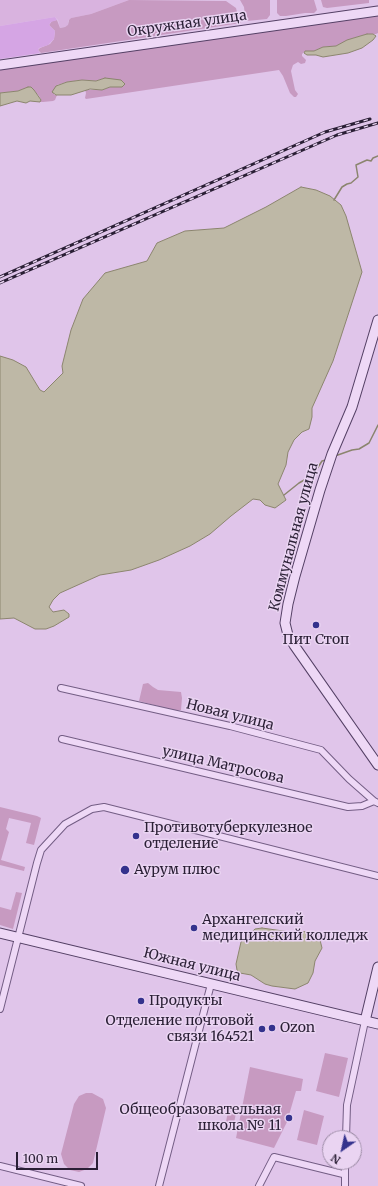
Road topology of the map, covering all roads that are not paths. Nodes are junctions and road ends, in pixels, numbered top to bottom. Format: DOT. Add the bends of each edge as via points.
graph roads {
  1 [pos="378,11"];
  2 [pos="0,65"];
  3 [pos="378,320"];
  4 [pos="61,688"];
  5 [pos="62,739"];
  6 [pos="378,765"];
  7 [pos="376,802"];
  8 [pos="378,876"];
  9 [pos="0,933"];
  10 [pos="18,937"];
  11 [pos="378,967"];
  12 [pos="211,984"];
  13 [pos="0,1009"];
  14 [pos="365,1021"];
  15 [pos="378,1024"];
  16 [pos="346,1130"];
  17 [pos="0,1166"];
  18 [pos="345,1170"];
  19 [pos="343,1174"];
  20 [pos="81,1186"];
  21 [pos="159,1186"];
  22 [pos="259,1186"];
  23 [pos="345,1186"];
  1 -- 2 [label="main road, Окружная улица"];
  3 -- 6 [label="main road, Коммунальная улица" via="352,407 327,468 295,576 285,623 294,645"];
  4 -- 7 [label="street, Новая улица" via="230,726 321,750"];
  5 -- 7 [label="street, улица Матросова" via="348,807"];
  8 -- 10 [label="street" via="104,807 92,809 65,824 41,850"];
  9 -- 10 [label="main road, Южная улица"];
  10 -- 12 [label="main road, Южная улица"];
  10 -- 13 [label="street"];
  11 -- 14 [label="main road"];
  12 -- 14 [label="main road, Южная улица"];
  12 -- 21 [label="street"];
  14 -- 15 [label="main road, Южная улица"];
  14 -- 16 [label="street" via="347,1105"];
  17 -- 20 [label="street"];
  18 -- 23 [label="street"];
  19 -- 22 [label="street" via="274,1157"];
}
